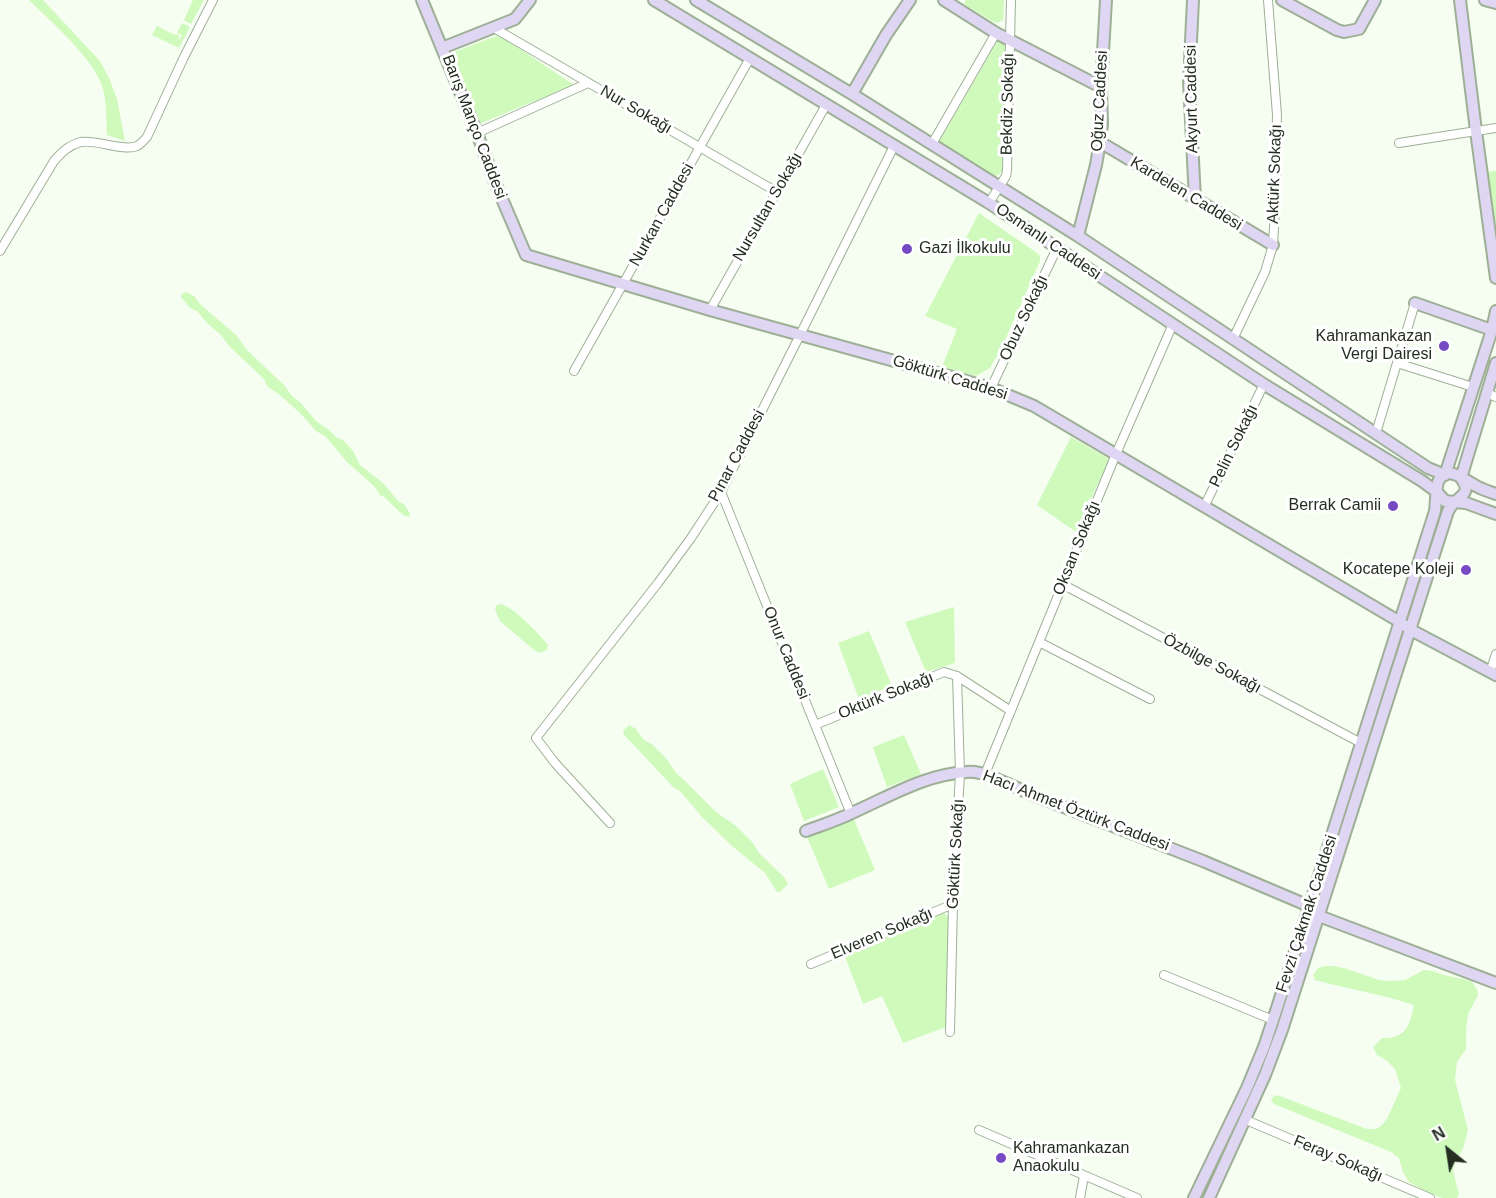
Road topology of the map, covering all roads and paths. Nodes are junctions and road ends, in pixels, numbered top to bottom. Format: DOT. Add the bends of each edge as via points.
graph roads {
  1 [pos="213,0"];
  2 [pos="422,0"];
  3 [pos="530,0"];
  4 [pos="654,0"];
  5 [pos="910,0"];
  6 [pos="944,0"];
  7 [pos="1011,0"];
  8 [pos="1106,0"];
  9 [pos="1193,0"];
  10 [pos="1268,0"];
  11 [pos="1282,0"];
  12 [pos="1375,0"];
  13 [pos="1461,0"];
  14 [pos="1485,0"];
  15 [pos="701,1"];
  16 [pos="1496,3"];
  17 [pos="494,28"];
  18 [pos="996,33"];
  19 [pos="1009,40"];
  20 [pos="442,48"];
  21 [pos="750,58"];
  22 [pos="588,83"];
  23 [pos="1101,87"];
  24 [pos="852,94"];
  25 [pos="826,105"];
  26 [pos="1496,128"];
  27 [pos="1476,131"];
  28 [pos="477,133"];
  29 [pos="1100,142"];
  30 [pos="1399,143"];
  31 [pos="932,144"];
  32 [pos="894,146"];
  33 [pos="700,147"];
  34 [pos="999,187"];
  35 [pos="777,192"];
  36 [pos="1195,199"];
  37 [pos="989,203"];
  38 [pos="1078,236"];
  39 [pos="1273,245"];
  40 [pos="1057,248"];
  41 [pos="0,251"];
  42 [pos="525,255"];
  43 [pos="1496,278"];
  44 [pos="623,285"];
  45 [pos="1415,303"];
  46 [pos="710,310"];
  47 [pos="1496,311"];
  48 [pos="1173,324"];
  49 [pos="1492,330"];
  50 [pos="800,335"];
  51 [pos="1233,339"];
  52 [pos="1397,363"];
  53 [pos="1496,363"];
  54 [pos="574,371"];
  55 [pos="1264,384"];
  56 [pos="1473,387"];
  57 [pos="991,388"];
  58 [pos="1491,395"];
  59 [pos="1376,434"];
  60 [pos="1116,454"];
  61 [pos="1445,475"];
  62 [pos="1461,478"];
  63 [pos="721,492"];
  64 [pos="1437,492"];
  65 [pos="1496,494"];
  66 [pos="1455,501"];
  67 [pos="1204,507"];
  68 [pos="1496,514"];
  69 [pos="1062,584"];
  70 [pos="1400,622"];
  71 [pos="1411,630"];
  72 [pos="1039,642"];
  73 [pos="1496,654"];
  74 [pos="1493,673"];
  75 [pos="957,676"];
  76 [pos="1150,699"];
  77 [pos="1011,711"];
  78 [pos="815,725"];
  79 [pos="1361,743"];
  80 [pos="960,773"];
  81 [pos="985,774"];
  82 [pos="851,814"];
  83 [pos="610,823"];
  84 [pos="806,831"];
  85 [pos="952,904"];
  86 [pos="1309,906"];
  87 [pos="1319,916"];
  88 [pos="810,964"];
  89 [pos="1164,975"];
  90 [pos="1496,983"];
  91 [pos="1273,1020"];
  92 [pos="950,1032"];
  93 [pos="1245,1120"];
  94 [pos="979,1130"];
  95 [pos="1084,1176"];
  96 [pos="1080,1198"];
  97 [pos="1137,1198"];
  98 [pos="1194,1198"];
  99 [pos="1209,1198"];
  100 [pos="1430,1198"];
  1 -- 41 [label="street" via="142,143 132,148 89,141 63,151"];
  2 -- 20 [label="main road, Barış Manço Caddesi"];
  3 -- 17 [label="main road" via="515,20"];
  4 -- 21 [label="main road, Osmanlı Caddesi"];
  5 -- 24 [label="main road"];
  6 -- 18 [label="main road"];
  7 -- 19 [label="street, Bekdiz Sokağı"];
  8 -- 23 [label="main road, Oğuz Caddesi"];
  9 -- 36 [label="main road, Akyurt Caddesi" via="1189,82"];
  10 -- 39 [label="street, Aktürk Sokağı" via="1277,115"];
  11 -- 12 [label="main road" via="1344,32 1359,29"];
  13 -- 27 [label="main road"];
  14 -- 16 [label="main road"];
  15 -- 24 [label="main road, Osmanlı Caddesi"];
  17 -- 20 [label="main road"];
  17 -- 22 [label="street, Nur Sokağı"];
  18 -- 19 [label="main road"];
  18 -- 31 [label="street"];
  19 -- 23 [label="main road"];
  19 -- 34 [label="street, Bekdiz Sokağı" via="1007,170"];
  20 -- 28 [label="main road, Barış Manço Caddesi"];
  21 -- 25 [label="main road, Osmanlı Caddesi"];
  21 -- 33 [label="street, Nurkan Caddesi"];
  22 -- 28 [label="street"];
  22 -- 33 [label="street, Nur Sokağı"];
  23 -- 29 [label="main road, Oğuz Caddesi"];
  24 -- 31 [label="main road, Osmanlı Caddesi"];
  25 -- 32 [label="main road, Osmanlı Caddesi"];
  25 -- 35 [label="street, Nursultan Sokağı"];
  26 -- 27 [label="street"];
  27 -- 30 [label="street"];
  27 -- 43 [label="main road"];
  28 -- 42 [label="main road, Barış Manço Caddesi"];
  29 -- 36 [label="main road, Kardelen Caddesi"];
  29 -- 38 [label="main road, Oğuz Caddesi"];
  31 -- 34 [label="main road, Osmanlı Caddesi"];
  32 -- 37 [label="main road, Osmanlı Caddesi"];
  32 -- 50 [label="street, Pınar Caddesi"];
  33 -- 35 [label="street, Nur Sokağı"];
  33 -- 44 [label="street, Nurkan Caddesi"];
  34 -- 37 [label="street, Bekdiz Sokağı"];
  34 -- 38 [label="main road, Osmanlı Caddesi"];
  35 -- 46 [label="street, Nursultan Sokağı"];
  36 -- 39 [label="main road, Kardelen Caddesi"];
  37 -- 40 [label="main road, Osmanlı Caddesi"];
  38 -- 51 [label="main road, Osmanlı Caddesi"];
  39 -- 51 [label="street, Aktürk Sokağı" via="1265,272"];
  40 -- 48 [label="main road, Osmanlı Caddesi"];
  40 -- 57 [label="street, Obuz Sokağı"];
  42 -- 44 [label="main road, Göktürk Caddesi"];
  44 -- 46 [label="main road, Göktürk Caddesi"];
  44 -- 54 [label="street, Nurkan Caddesi"];
  45 -- 49 [label="main road"];
  45 -- 52 [label="street"];
  46 -- 50 [label="main road, Göktürk Caddesi"];
  47 -- 49 [label="main road"];
  48 -- 55 [label="main road, Osmanlı Caddesi"];
  48 -- 60 [label="street, Oksan Sokağı"];
  49 -- 56 [label="main road"];
  50 -- 57 [label="main road, Göktürk Caddesi"];
  50 -- 63 [label="street, Pınar Caddesi"];
  51 -- 59 [label="main road, Osmanlı Caddesi"];
  52 -- 56 [label="street"];
  52 -- 59 [label="street"];
  53 -- 58 [label="main road"];
  55 -- 64 [label="main road, Osmanlı Caddesi"];
  55 -- 67 [label="street, Pelin Sokağı"];
  56 -- 61 [label="main road"];
  57 -- 60 [label="main road, Göktürk Caddesi" via="1034,406"];
  58 -- 62 [label="main road"];
  59 -- 61 [label="main road, Osmanlı Caddesi"];
  60 -- 67 [label="main road, Göktürk Caddesi"];
  60 -- 69 [label="street, Oksan Sokağı"];
  61 -- 62 [label="main road"];
  61 -- 64 [label="main road" via="1438,481"];
  62 -- 65 [label="main road"];
  62 -- 66 [label="main road" via="1464,492"];
  63 -- 78 [label="street, Onur Caddesi"];
  63 -- 83 [label="street, Pınar Caddesi" via="658,583 536,738"];
  64 -- 66 [label="main road" via="1445,501"];
  64 -- 70 [label="main road, Fevzi Çakmak Caddesi" via="1435,511"];
  66 -- 68 [label="main road"];
  66 -- 71 [label="main road, Fevzi Çakmak Caddesi" via="1448,511"];
  67 -- 70 [label="main road, Göktürk Caddesi"];
  69 -- 72 [label="street, Oksan Sokağı"];
  69 -- 79 [label="street, Özbilge Sokağı"];
  70 -- 71 [label="main road"];
  70 -- 79 [label="main road, Fevzi Çakmak Caddesi"];
  71 -- 74 [label="main road"];
  71 -- 87 [label="main road, Fevzi Çakmak Caddesi"];
  72 -- 76 [label="street"];
  72 -- 77 [label="street, Oksan Sokağı"];
  73 -- 74 [label="street"];
  75 -- 77 [label="street"];
  75 -- 78 [label="street, Oktürk Sokağı" via="944,672"];
  75 -- 80 [label="street, Göktürk Sokağı"];
  77 -- 81 [label="street, Oksan Sokağı"];
  78 -- 82 [label="street, Onur Caddesi"];
  79 -- 86 [label="main road, Fevzi Çakmak Caddesi"];
  80 -- 81 [label="main road, Hacı Ahmet Öztürk Caddesi"];
  80 -- 82 [label="main road, Hacı Ahmet Öztürk Caddesi" via="915,784"];
  80 -- 85 [label="street, Göktürk Sokağı"];
  81 -- 86 [label="main road, Hacı Ahmet Öztürk Caddesi"];
  82 -- 84 [label="main road, Hacı Ahmet Öztürk Caddesi"];
  85 -- 88 [label="street, Elveren Sokağı"];
  85 -- 92 [label="street, Göktürk Sokağı"];
  86 -- 91 [label="main road, Fevzi Çakmak Caddesi"];
  87 -- 90 [label="main road"];
  87 -- 93 [label="main road, Fevzi Çakmak Caddesi" via="1282,1030"];
  89 -- 91 [label="street"];
  91 -- 98 [label="main road, Fevzi Çakmak Caddesi" via="1247,1088"];
  93 -- 99 [label="main road, Fevzi Çakmak Caddesi"];
  93 -- 100 [label="street, Feray Sokağı"];
  94 -- 95 [label="street"];
  95 -- 96 [label="street"];
  95 -- 97 [label="street"];
}
